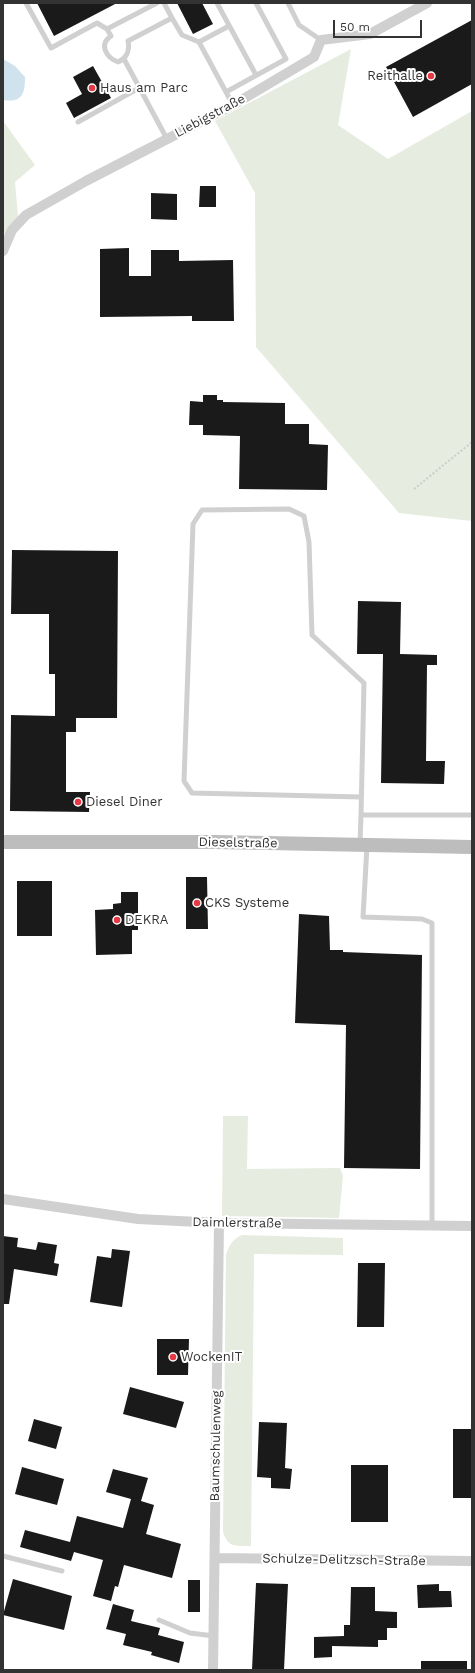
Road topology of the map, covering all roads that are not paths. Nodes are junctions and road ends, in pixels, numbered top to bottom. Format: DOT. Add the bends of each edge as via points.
graph roads {
  1 [pos="26,3"];
  2 [pos="157,3"];
  3 [pos="164,3"];
  4 [pos="217,3"];
  5 [pos="256,3"];
  6 [pos="288,3"];
  7 [pos="427,3"];
  8 [pos="172,18"];
  9 [pos="229,26"];
  10 [pos="107,29"];
  11 [pos="321,40"];
  12 [pos="199,42"];
  13 [pos="124,59"];
  14 [pos="256,76"];
  15 [pos="139,88"];
  16 [pos="226,92"];
  17 [pos="233,105"];
  18 [pos="78,122"];
  19 [pos="167,140"];
  20 [pos="3,251"];
  21 [pos="361,797"];
  22 [pos="361,814"];
  23 [pos="472,814"];
  24 [pos="3,842"];
  25 [pos="363,845"];
  26 [pos="472,847"];
  27 [pos="3,1199"];
  28 [pos="219,1223"];
  29 [pos="432,1226"];
  30 [pos="472,1226"];
  31 [pos="3,1556"];
  32 [pos="215,1558"];
  33 [pos="472,1561"];
  34 [pos="62,1571"];
  35 [pos="159,1620"];
  36 [pos="214,1636"];
  37 [pos="213,1670"];
  1 -- 10 [label="lane" via="51,48 97,23"];
  2 -- 10 [label="lane"];
  3 -- 8 [label="lane"];
  4 -- 9 [label="lane"];
  5 -- 14 [label="lane" via="286,59"];
  6 -- 11 [label="lane" via="299,25"];
  7 -- 11 [label="street" via="370,34"];
  8 -- 12 [label="lane" via="182,35"];
  8 -- 13 [label="lane" via="128,41 128,53"];
  9 -- 12 [label="lane"];
  9 -- 14 [label="lane"];
  10 -- 13 [label="lane" via="111,36 104,46 106,54 118,62"];
  11 -- 17 [label="street, Liebigstraße" via="314,58"];
  12 -- 16 [label="lane"];
  13 -- 15 [label="lane"];
  14 -- 16 [label="lane"];
  15 -- 18 [label="lane"];
  15 -- 19 [label="lane"];
  16 -- 17 [label="lane"];
  17 -- 19 [label="street, Liebigstraße"];
  19 -- 20 [label="street, Liebigstraße" via="26,215 12,230"];
  21 -- 21 [label="lane" via="364,683 312,635 309,542 304,516 289,509 202,510 193,524 184,781 192,793"];
  21 -- 22 [label="lane"];
  22 -- 23 [label="lane"];
  22 -- 25 [label="lane"];
  24 -- 25 [label="street, Dieselstraße"];
  25 -- 26 [label="street, Dieselstraße"];
  25 -- 29 [label="lane" via="363,917 422,919 432,923"];
  27 -- 28 [label="street, Daimlerstraße" via="138,1219"];
  28 -- 29 [label="street, Daimlerstraße"];
  28 -- 32 [label="street, Baumschulenweg"];
  29 -- 30 [label="street, Daimlerstraße"];
  31 -- 34 [label="lane"];
  32 -- 33 [label="street, Schulze-Delitzsch-Straße"];
  32 -- 36 [label="street, Baumschulenweg"];
  35 -- 36 [label="lane" via="190,1633"];
  36 -- 37 [label="street, Baumschulenweg"];
}
